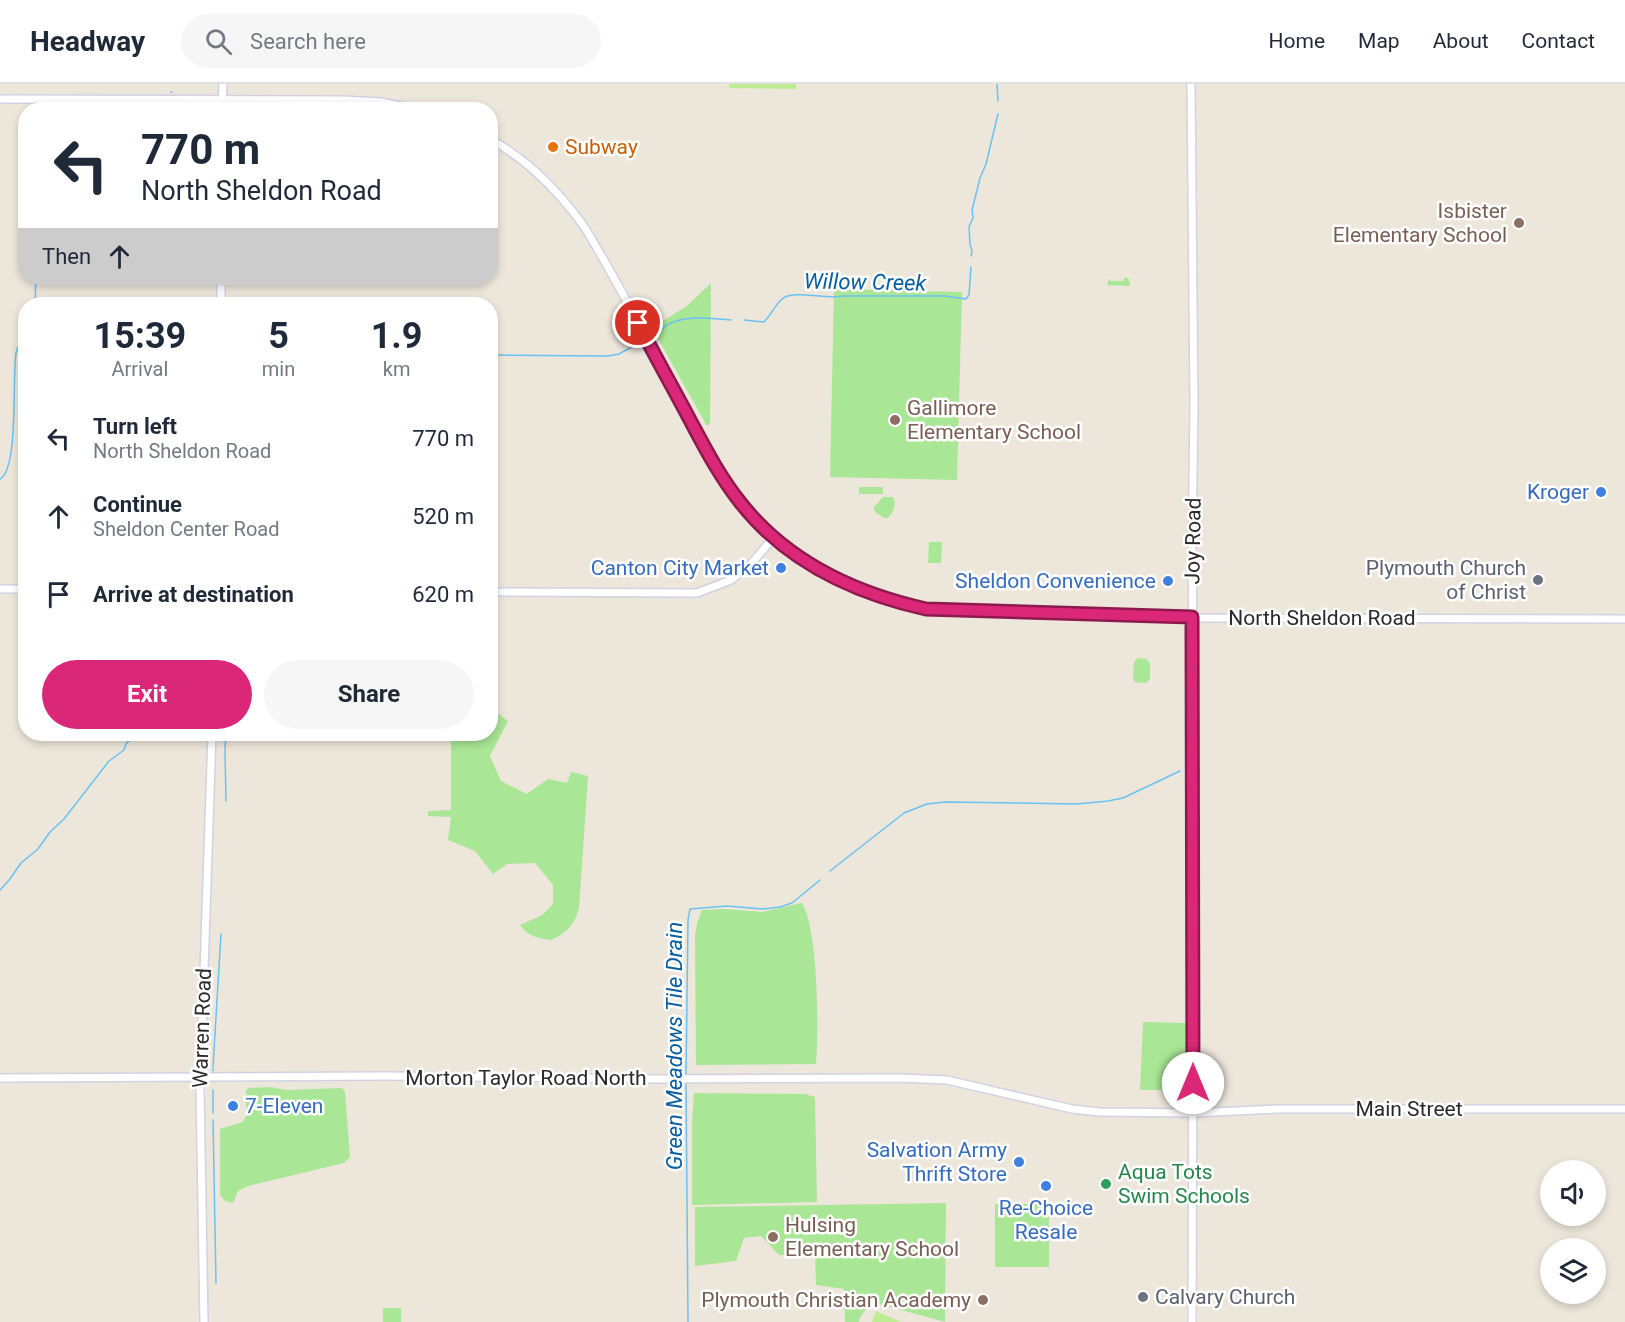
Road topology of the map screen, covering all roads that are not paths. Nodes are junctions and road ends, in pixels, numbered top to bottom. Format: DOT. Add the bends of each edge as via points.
graph roads {
  1 [pos="223,84"];
  2 [pos="1191,84"];
  3 [pos="0,99"];
  4 [pos="223,99"];
  5 [pos="223,102"];
  6 [pos="375,102"];
  7 [pos="498,144"];
  8 [pos="774,537"];
  9 [pos="0,589"];
  10 [pos="18,589"];
  11 [pos="498,592"];
  12 [pos="1192,617"];
  13 [pos="1625,619"];
  14 [pos="212,741"];
  15 [pos="0,1078"];
  16 [pos="200,1078"];
  17 [pos="1625,1108"];
  18 [pos="1193,1113"];
  19 [pos="204,1322"];
  20 [pos="1192,1322"];
  1 -- 4 [label="street"];
  2 -- 12 [label="street, Joy Road"];
  3 -- 4 [label="street"];
  4 -- 5 [label="street"];
  4 -- 6 [label="street"];
  7 -- 8 [label="street, North Sheldon Road" via="544,179 583,225 722,477 744,508"];
  8 -- 11 [label="street" via="751,564 724,585 697,593"];
  8 -- 12 [label="street, North Sheldon Road" via="822,572 863,591 917,607"];
  9 -- 10 [label="street"];
  12 -- 13 [label="street, North Sheldon Road"];
  12 -- 18 [label="street, Joy Road"];
  14 -- 16 [label="street, Warren Road"];
  15 -- 16 [label="street, Morton Taylor Road North"];
  16 -- 18 [label="street, Morton Taylor Road North" via="922,1078 1083,1111"];
  16 -- 19 [label="street, Warren Road"];
  17 -- 18 [label="street, Main Street" via="1276,1109"];
  18 -- 20 [label="street, Joy Road"];
}
